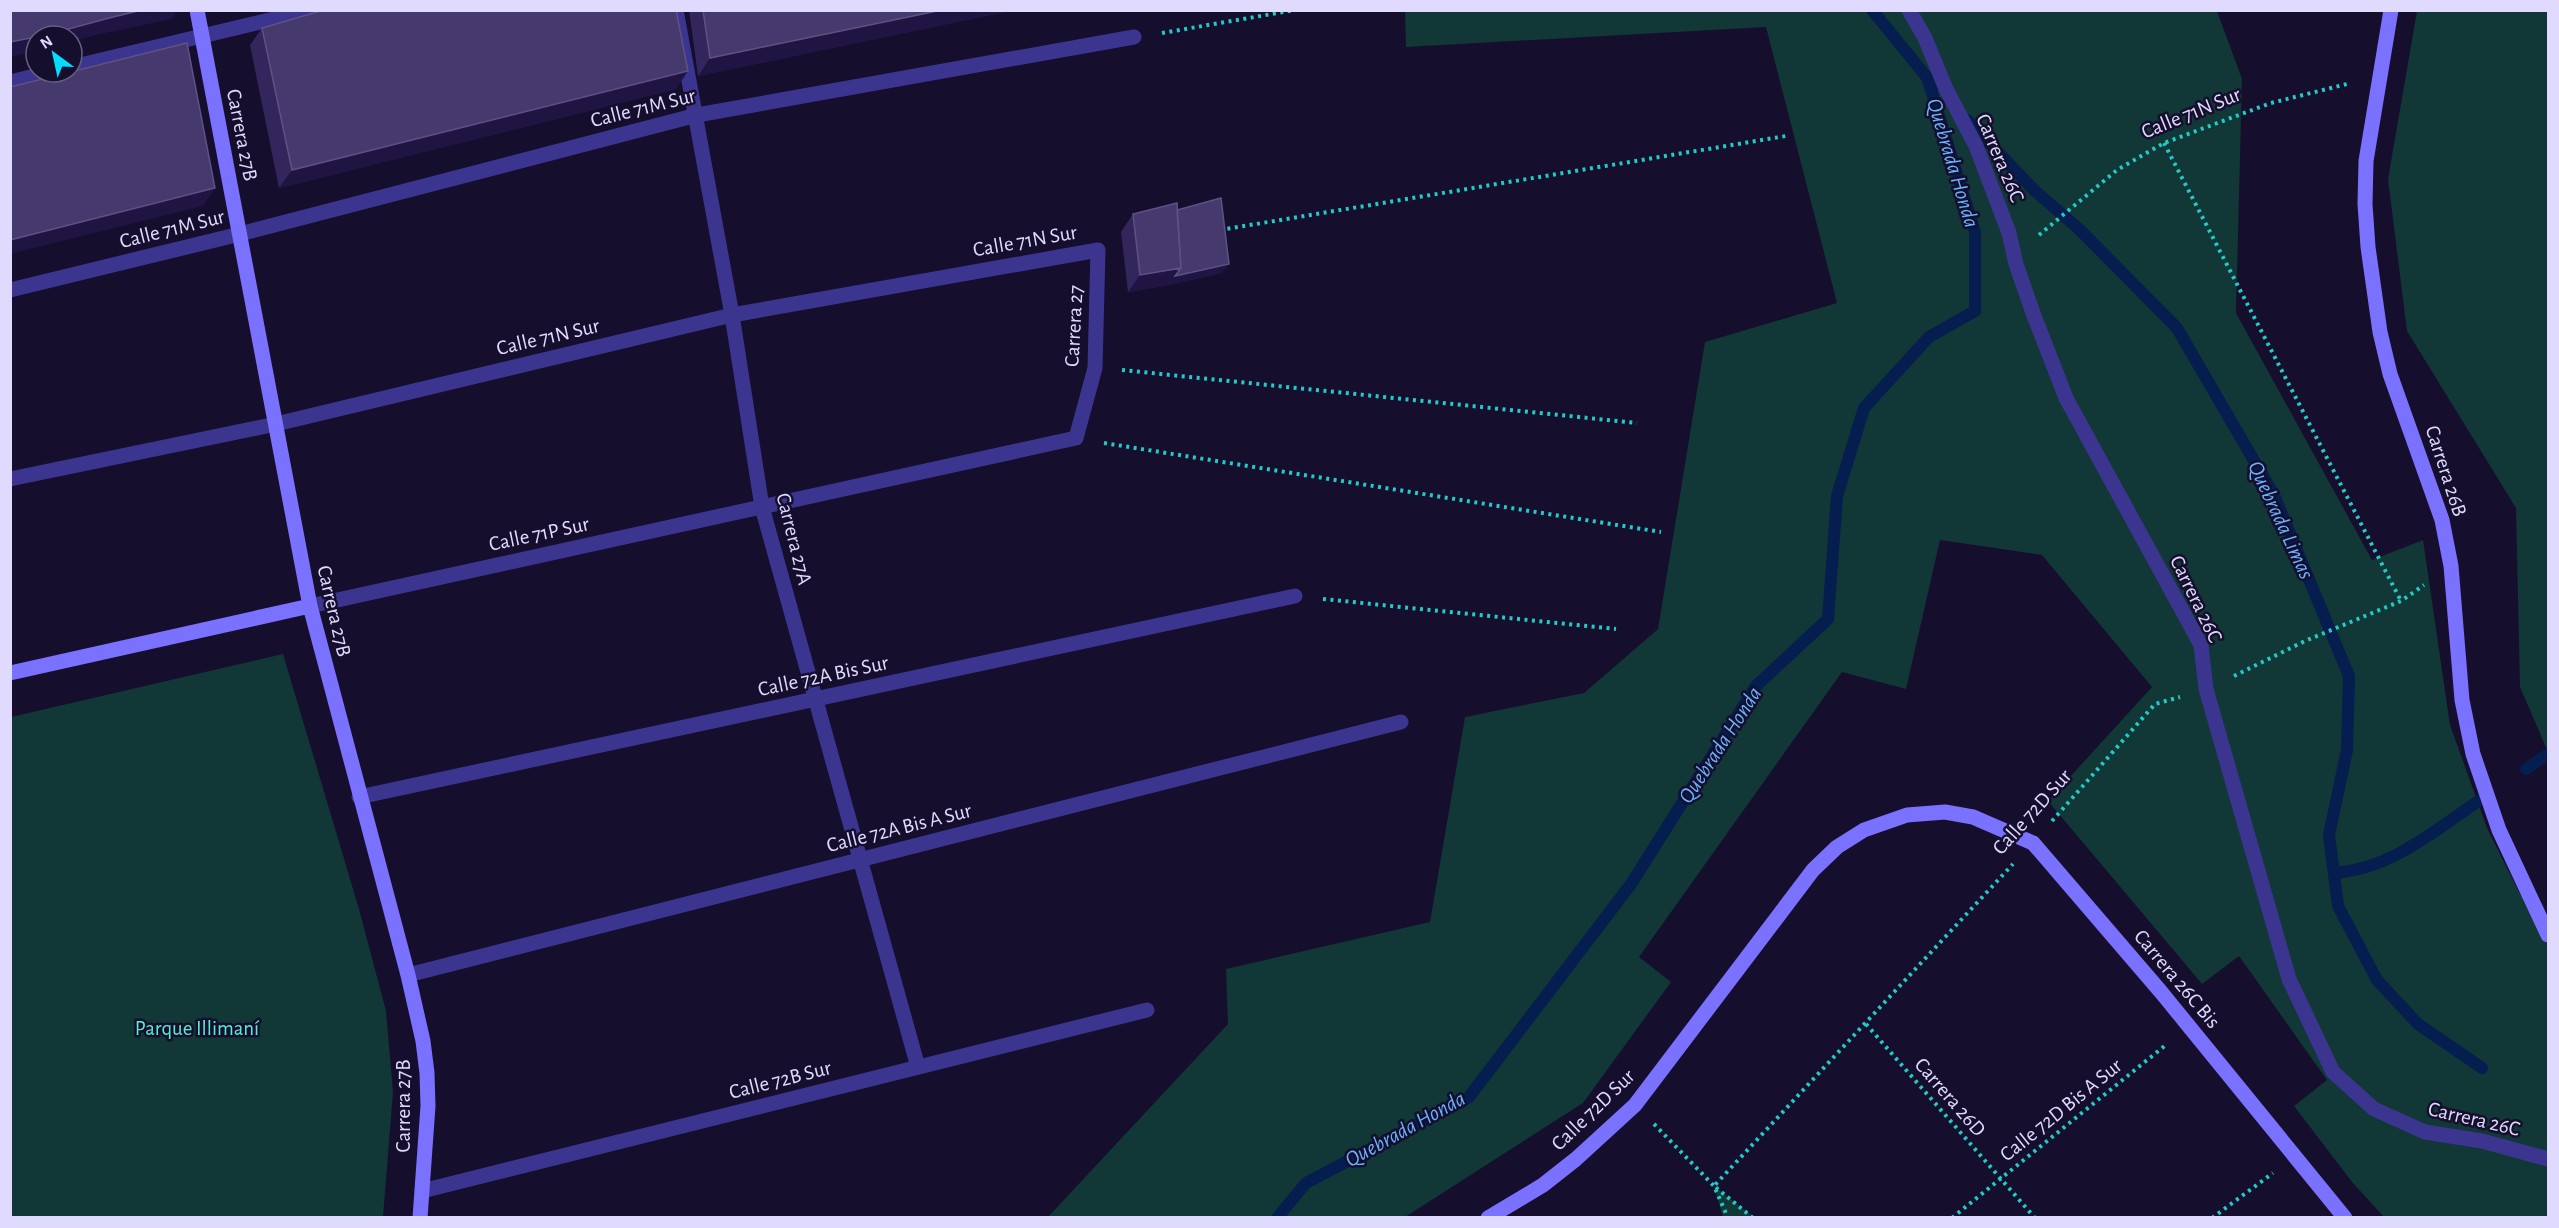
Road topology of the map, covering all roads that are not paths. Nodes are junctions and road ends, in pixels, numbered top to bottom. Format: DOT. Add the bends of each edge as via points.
graph roads {
  1 [pos="197,10"];
  2 [pos="311,10"];
  3 [pos="676,10"];
  4 [pos="1909,10"];
  5 [pos="2391,10"];
  6 [pos="202,36"];
  7 [pos="1134,38"];
  8 [pos="84,64"];
  9 [pos="697,115"];
  10 [pos="240,234"];
  11 [pos="1098,250"];
  12 [pos="10,290"];
  13 [pos="732,315"];
  14 [pos="276,424"];
  15 [pos="1076,438"];
  16 [pos="10,479"];
  17 [pos="762,507"];
  18 [pos="1295,596"];
  19 [pos="310,606"];
  20 [pos="10,673"];
  21 [pos="815,699"];
  22 [pos="1401,722"];
  23 [pos="359,797"];
  24 [pos="1945,812"];
  25 [pos="861,860"];
  26 [pos="2548,935"];
  27 [pos="408,975"];
  28 [pos="1147,1010"];
  29 [pos="918,1067"];
  30 [pos="2548,1159"];
  31 [pos="422,1191"];
  32 [pos="420,1218"];
  33 [pos="1488,1218"];
  34 [pos="2345,1218"];
  1 -- 6 [label="street, Carrera 27B"];
  2 -- 6 [label="street"];
  3 -- 9 [label="street, Carrera 27A"];
  4 -- 30 [label="street, Carrera 26C" via="1976,146 2066,398 2200,645 2206,689 2289,979 2333,1071 2374,1109 2425,1132 2482,1141"];
  5 -- 26 [label="street, Carrera 26B" via="2366,161 2368,247 2380,332 2390,374 2442,520 2451,566 2462,700 2473,754 2499,830"];
  6 -- 8 [label="street"];
  6 -- 10 [label="street, Carrera 27B"];
  7 -- 9 [label="street, Calle 71M Sur"];
  9 -- 10 [label="street, Calle 71M Sur"];
  9 -- 13 [label="street, Carrera 27A"];
  10 -- 12 [label="street, Calle 71M Sur"];
  10 -- 14 [label="street, Carrera 27B"];
  11 -- 13 [label="street, Calle 71N Sur"];
  11 -- 15 [label="street, Carrera 27" via="1095,368"];
  13 -- 14 [label="street, Calle 71N Sur"];
  13 -- 17 [label="street, Carrera 27A"];
  14 -- 16 [label="street, Calle 71N Sur"];
  14 -- 19 [label="street, Carrera 27B"];
  15 -- 17 [label="street, Calle 71P Sur"];
  17 -- 19 [label="street, Calle 71P Sur"];
  17 -- 21 [label="street, Carrera 27A"];
  18 -- 21 [label="street, Calle 72A Bis Sur"];
  19 -- 20 [label="street, Calle 71P Sur"];
  19 -- 23 [label="street, Carrera 27B"];
  21 -- 23 [label="street, Calle 72A Bis Sur"];
  21 -- 25 [label="street, Carrera 27A"];
  22 -- 25 [label="street, Calle 72A Bis A Sur"];
  23 -- 27 [label="street, Carrera 27B"];
  24 -- 33 [label="street, Calle 72D Sur" via="1907,815 1864,830 1837,847 1813,870 1635,1105 1543,1185"];
  24 -- 34 [label="street, Carrera 26C Bis" via="1973,818 2033,843"];
  25 -- 27 [label="street, Calle 72A Bis A Sur"];
  25 -- 29 [label="street, Carrera 27A"];
  27 -- 31 [label="street, Carrera 27B" via="427,1073"];
  28 -- 29 [label="street, Calle 72B Sur"];
  29 -- 31 [label="street, Calle 72B Sur"];
  31 -- 32 [label="street, Carrera 27B"];
}
